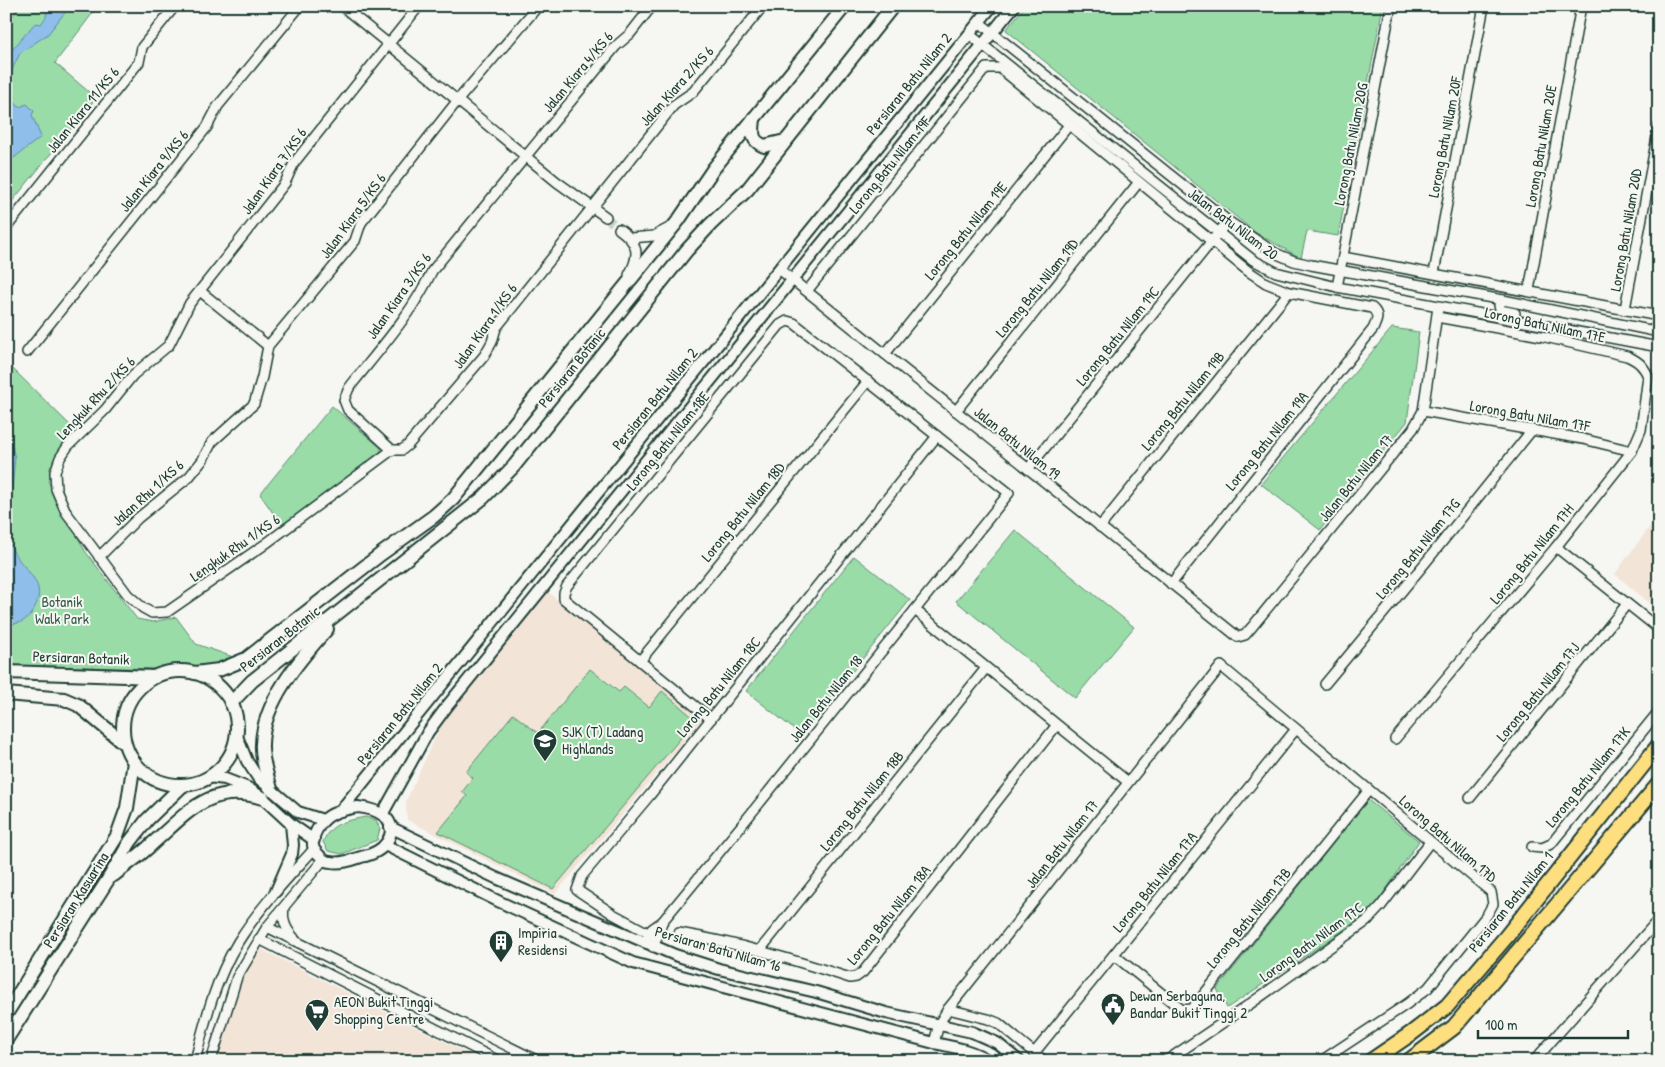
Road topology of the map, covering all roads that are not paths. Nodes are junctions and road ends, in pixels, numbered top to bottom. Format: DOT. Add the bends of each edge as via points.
graph roads {
  1 [pos="175,6"];
  2 [pos="300,6"];
  3 [pos="342,6"];
  4 [pos="419,6"];
  5 [pos="538,6"];
  6 [pos="652,6"];
  7 [pos="763,6"];
  8 [pos="845,6"];
  9 [pos="893,6"];
  10 [pos="992,6"];
  11 [pos="1014,6"];
  12 [pos="1392,6"];
  13 [pos="1484,6"];
  14 [pos="1581,6"];
  15 [pos="979,22"];
  16 [pos="993,33"];
  17 [pos="970,34"];
  18 [pos="388,44"];
  19 [pos="983,45"];
  20 [pos="458,100"];
  21 [pos="754,118"];
  22 [pos="1069,125"];
  23 [pos="1659,126"];
  24 [pos="785,141"];
  25 [pos="526,157"];
  26 [pos="1139,182"];
  27 [pos="592,207"];
  28 [pos="606,217"];
  29 [pos="678,221"];
  30 [pos="1228,221"];
  31 [pos="6,228"];
  32 [pos="620,228"];
  33 [pos="1219,232"];
  34 [pos="631,238"];
  35 [pos="1212,242"];
  36 [pos="1343,257"];
  37 [pos="779,269"];
  38 [pos="1340,270"];
  39 [pos="1434,273"];
  40 [pos="792,279"];
  41 [pos="1337,287"];
  42 [pos="1529,290"];
  43 [pos="200,291"];
  44 [pos="620,291"];
  45 [pos="807,291"];
  46 [pos="1288,292"];
  47 [pos="1503,300"];
  48 [pos="1438,306"];
  49 [pos="1625,309"];
  50 [pos="183,315"];
  51 [pos="1659,316"];
  52 [pos="1437,317"];
  53 [pos="1532,322"];
  54 [pos="1659,332"];
  55 [pos="268,346"];
  56 [pos="1659,347"];
  57 [pos="27,352"];
  58 [pos="885,354"];
  59 [pos="1644,368"];
  60 [pos="868,381"];
  61 [pos="956,411"];
  62 [pos="1423,411"];
  63 [pos="1532,430"];
  64 [pos="937,436"];
  65 [pos="392,450"];
  66 [pos="1632,451"];
  67 [pos="1028,469"];
  68 [pos="1100,527"];
  69 [pos="1556,547"];
  70 [pos="99,557"];
  71 [pos="1171,584"];
  72 [pos="512,599"];
  73 [pos="1627,604"];
  74 [pos="347,607"];
  75 [pos="525,609"];
  76 [pos="915,610"];
  77 [pos="1659,629"];
  78 [pos="1238,637"];
  79 [pos="640,661"];
  80 [pos="1221,666"];
  81 [pos="986,668"];
  82 [pos="6,672"];
  83 [pos="195,673"];
  84 [pos="156,676"];
  85 [pos="1325,684"];
  86 [pos="6,694"];
  87 [pos="231,703"];
  88 [pos="1659,711"];
  89 [pos="711,719"];
  90 [pos="1056,726"];
  91 [pos="1296,729"];
  92 [pos="236,734"];
  93 [pos="1395,740"];
  94 [pos="125,744"];
  95 [pos="1659,745"];
  96 [pos="134,762"];
  97 [pos="208,778"];
  98 [pos="1128,782"];
  99 [pos="1659,784"];
  100 [pos="182,785"];
  101 [pos="1370,790"];
  102 [pos="267,793"];
  103 [pos="1470,798"];
  104 [pos="340,811"];
  105 [pos="383,814"];
  106 [pos="324,820"];
  107 [pos="291,824"];
  108 [pos="390,827"];
  109 [pos="1430,842"];
  110 [pos="314,845"];
  111 [pos="385,845"];
  112 [pos="1532,847"];
  113 [pos="323,860"];
  114 [pos="109,878"];
  115 [pos="276,891"];
  116 [pos="285,904"];
  117 [pos="1659,919"];
  118 [pos="267,927"];
  119 [pos="679,934"];
  120 [pos="259,939"];
  121 [pos="649,941"];
  122 [pos="297,942"];
  123 [pos="760,950"];
  124 [pos="1114,955"];
  125 [pos="392,989"];
  126 [pos="385,1003"];
  127 [pos="948,1009"];
  128 [pos="6,1014"];
  129 [pos="939,1024"];
  130 [pos="6,1040"];
  131 [pos="934,1043"];
  132 [pos="1035,1052"];
  133 [pos="195,1061"];
  134 [pos="211,1061"];
  135 [pos="499,1061"];
  136 [pos="538,1061"];
  137 [pos="989,1061"];
  138 [pos="1019,1061"];
  139 [pos="1044,1061"];
  140 [pos="1166,1061"];
  141 [pos="1321,1061"];
  142 [pos="1371,1061"];
  143 [pos="1409,1061"];
  144 [pos="1534,1061"];
  1 -- 31 [label="street, Jalan Kiara 11/KS 6" via="142,47 139,62"];
  2 -- 57 [label="street, Jalan Kiara 9/KS 6" via="218,106 208,127"];
  3 -- 18 [label="street"];
  4 -- 18 [label="street, Jalan Kiara 7/KS 6"];
  5 -- 20 [label="street, Jalan Kiara 5/KS 6"];
  6 -- 25 [label="street, Jalan Kiara 4/KS 6"];
  7 -- 27 [label="street, Jalan Kiara 2/KS 6" via="693,92 674,106"];
  8 -- 21 [label="main road, Persiaran Botanic"];
  9 -- 24 [label="main road, Persiaran Botanic"];
  10 -- 15 [label="street, Persiaran Batu Nilam 2"];
  11 -- 16 [label="street, Persiaran Batu Nilam 2"];
  12 -- 36 [label="street, Lorong Batu Nilam 20G"];
  13 -- 39 [label="street, Lorong Batu Nilam 20F"];
  14 -- 42 [label="street, Lorong Batu Nilam 20E"];
  15 -- 16 [label="street, Jalan Batu Nilam 20"];
  15 -- 17 [label="street, Persiaran Batu Nilam 2"];
  16 -- 19 [label="street, Persiaran Batu Nilam 2"];
  16 -- 30 [label="street, Jalan Batu Nilam 20"];
  17 -- 19 [label="street, Jalan Batu Nilam 20"];
  17 -- 37 [label="street, Persiaran Batu Nilam 2"];
  18 -- 20 [label="street"];
  18 -- 43 [label="street, Jalan Kiara 7/KS 6" via="294,163 285,183"];
  19 -- 33 [label="street, Jalan Batu Nilam 20"];
  19 -- 40 [label="street, Persiaran Batu Nilam 2"];
  20 -- 25 [label="street"];
  20 -- 55 [label="street, Jalan Kiara 5/KS 6" via="361,224 355,240"];
  21 -- 24 [label="main road" via="754,137 758,144 764,146"];
  21 -- 29 [label="main road, Persiaran Botanic"];
  22 -- 26 [label="street"];
  22 -- 45 [label="street, Lorong Batu Nilam 19F" via="1000,68 986,68"];
  22 -- 58 [label="street, Lorong Batu Nilam 19E"];
  23 -- 49 [label="street, Lorong Batu Nilam 20D"];
  24 -- 74 [label="main road, Persiaran Botanic" via="747,190 687,250 500,481 462,516"];
  25 -- 27 [label="street"];
  25 -- 65 [label="street, Jalan Kiara 3/KS 6" via="432,271 413,305 346,394 344,400 348,410"];
  26 -- 35 [label="street"];
  26 -- 61 [label="street, Lorong Batu Nilam 19D"];
  27 -- 28 [label="street"];
  27 -- 65 [label="street, Jalan Kiara 1/KS 6" via="496,328 484,356 408,445 402,450"];
  29 -- 34 [label="street" via="654,236"];
  29 -- 44 [label="main road, Persiaran Botanic"];
  30 -- 33 [label="street, Lorong Batu Nilam 19C"];
  30 -- 38 [label="street, Jalan Batu Nilam 20" via="1274,253 1294,261"];
  32 -- 34 [label="street"];
  33 -- 35 [label="street, Lorong Batu Nilam 19C"];
  33 -- 41 [label="street, Jalan Batu Nilam 20" via="1253,260 1276,272"];
  34 -- 44 [label="street" via="637,254"];
  35 -- 46 [label="street" via="1266,283"];
  35 -- 67 [label="street, Lorong Batu Nilam 19C"];
  36 -- 38 [label="street, Lorong Batu Nilam 20G"];
  36 -- 39 [label="street"];
  37 -- 40 [label="street, Jalan Batu Nilam 19"];
  37 -- 72 [label="street, Persiaran Batu Nilam 2"];
  38 -- 41 [label="street, Lorong Batu Nilam 20G"];
  38 -- 47 [label="street, Jalan Batu Nilam 20"];
  39 -- 42 [label="street"];
  40 -- 45 [label="street, Jalan Batu Nilam 19"];
  40 -- 75 [label="street, Persiaran Batu Nilam 2"];
  41 -- 48 [label="street, Jalan Batu Nilam 20"];
  42 -- 49 [label="street"];
  43 -- 50 [label="street, Jalan Kiara 7/KS 6"];
  43 -- 55 [label="street"];
  44 -- 83 [label="main road, Persiaran Botanic" via="453,499 246,659 219,670"];
  45 -- 58 [label="street, Jalan Batu Nilam 19"];
  46 -- 68 [label="street, Lorong Batu Nilam 19B"];
  46 -- 71 [label="street, Lorong Batu Nilam 19A" via="1372,308 1378,318 1374,329"];
  47 -- 53 [label="street, Jalan Batu Nilam 20" via="1500,310 1526,315"];
  47 -- 54 [label="street, Jalan Batu Nilam 20"];
  48 -- 52 [label="street, Jalan Batu Nilam 17"];
  48 -- 53 [label="street, Jalan Batu Nilam 20"];
  49 -- 51 [label="street"];
  50 -- 70 [label="street, Lengkuk Rhu 2/KS 6" via="169,345 133,375 105,410 68,446 55,472 56,489 66,512"];
  52 -- 59 [label="street, Lorong Batu Nilam 17E" via="1627,356"];
  52 -- 62 [label="street, Jalan Batu Nilam 17"];
  53 -- 56 [label="street, Jalan Batu Nilam 20"];
  55 -- 70 [label="street, Jalan Rhu 1/KS 6" via="254,404 212,442 189,477 143,514"];
  58 -- 61 [label="street, Jalan Batu Nilam 19"];
  59 -- 66 [label="street, Lorong Batu Nilam 17H" via="1648,376 1641,430"];
  60 -- 64 [label="street"];
  60 -- 79 [label="street, Lorong Batu Nilam 18D"];
  60 -- 79 [label="street, Lorong Batu Nilam 18E" via="794,323 788,321 780,325 564,593 564,599"];
  61 -- 67 [label="street, Jalan Batu Nilam 19"];
  62 -- 63 [label="street, Lorong Batu Nilam 17F"];
  62 -- 78 [label="street, Jalan Batu Nilam 17" via="1413,429 1252,627"];
  63 -- 66 [label="street, Lorong Batu Nilam 17F"];
  63 -- 85 [label="street, Lorong Batu Nilam 17G"];
  64 -- 76 [label="street, Jalan Batu Nilam 18" via="1009,493"];
  64 -- 89 [label="street, Lorong Batu Nilam 18C"];
  65 -- 70 [label="street, Lengkuk Rhu 1/KS 6" via="167,612 152,613 143,608 128,595"];
  66 -- 69 [label="street, Lorong Batu Nilam 17H"];
  67 -- 68 [label="street, Jalan Batu Nilam 19"];
  68 -- 71 [label="street, Jalan Batu Nilam 19"];
  69 -- 73 [label="street"];
  69 -- 93 [label="street, Lorong Batu Nilam 17H"];
  71 -- 78 [label="street, Jalan Batu Nilam 19"];
  72 -- 75 [label="street"];
  72 -- 104 [label="street, Persiaran Batu Nilam 2"];
  73 -- 77 [label="street"];
  73 -- 103 [label="street, Lorong Batu Nilam 17J"];
  74 -- 87 [label="main road, Persiaran Botanic" via="252,681"];
  74 -- 102 [label="main road" via="287,679 266,720 262,744"];
  75 -- 105 [label="street, Persiaran Batu Nilam 2" via="428,732"];
  76 -- 81 [label="street"];
  76 -- 121 [label="street, Jalan Batu Nilam 18" via="662,922 659,933"];
  79 -- 89 [label="street"];
  80 -- 91 [label="street, Lorong Batu Nilam 17D"];
  80 -- 98 [label="street, Jalan Batu Nilam 17"];
  81 -- 90 [label="street"];
  81 -- 123 [label="street, Lorong Batu Nilam 18B"];
  82 -- 84 [label="main road, Persiaran Botanik"];
  83 -- 84 [label="main road" via="175,671"];
  83 -- 87 [label="main road" via="210,680"];
  84 -- 94 [label="main road" via="142,686 125,712"];
  86 -- 94 [label="main road" via="64,698 78,705"];
  87 -- 92 [label="main road"];
  88 -- 112 [label="street, Lorong Batu Nilam 17K" via="1551,844 1542,848"];
  89 -- 121 [label="street, Lorong Batu Nilam 18C" via="582,876 578,890"];
  90 -- 98 [label="street"];
  90 -- 123 [label="street, Lorong Batu Nilam 18A" via="863,972 850,978"];
  91 -- 101 [label="street, Lorong Batu Nilam 17D"];
  91 -- 124 [label="street, Lorong Batu Nilam 17A"];
  92 -- 97 [label="main road" via="227,759"];
  92 -- 102 [label="street" via="251,768"];
  94 -- 96 [label="main road"];
  95 -- 142 [label="main road, Persiaran Batu Nilam 1" via="1448,1006"];
  96 -- 100 [label="main road" via="147,775 164,783"];
  96 -- 128 [label="main road, Persiaran Kasuarina" via="127,808 117,836"];
  97 -- 100 [label="main road"];
  97 -- 102 [label="street" via="225,779"];
  98 -- 127 [label="street, Jalan Batu Nilam 17"];
  99 -- 143 [label="main road" via="1454,1027"];
  100 -- 114 [label="main road, Persiaran Kasuarina" via="147,820"];
  101 -- 109 [label="street, Lorong Batu Nilam 17D"];
  101 -- 124 [label="street, Lorong Batu Nilam 17B" via="1192,1010 1182,1010"];
  102 -- 106 [label="street" via="298,812"];
  102 -- 107 [label="street"];
  102 -- 114 [label="main road" via="224,794 193,808"];
  104 -- 105 [label="street" via="358,807"];
  104 -- 106 [label="street"];
  105 -- 108 [label="street"];
  106 -- 110 [label="street" via="316,832"];
  107 -- 110 [label="street"];
  107 -- 115 [label="street" via="292,854"];
  108 -- 111 [label="street"];
  108 -- 121 [label="street, Persiaran Batu Nilam 16" via="496,878"];
  109 -- 140 [label="street, Lorong Batu Nilam 17C" via="1367,921"];
  109 -- 141 [label="street, Lorong Batu Nilam 17D" via="1491,892 1493,904 1428,988"];
  110 -- 113 [label="street"];
  110 -- 115 [label="street"];
  111 -- 113 [label="street" via="374,854 345,862"];
  111 -- 131 [label="street" via="633,963"];
  113 -- 116 [label="street"];
  114 -- 130 [label="main road, Persiaran Kasuarina"];
  115 -- 133 [label="street" via="228,960 207,1013"];
  116 -- 118 [label="street"];
  116 -- 122 [label="street" via="282,917 286,930"];
  117 -- 144 [label="street"];
  118 -- 120 [label="street"];
  118 -- 122 [label="street"];
  119 -- 123 [label="street, Lorong Batu Nilam 18A"];
  120 -- 126 [label="street"];
  120 -- 134 [label="street" via="238,977"];
  121 -- 129 [label="street, Persiaran Batu Nilam 16" via="675,956 719,969"];
  122 -- 125 [label="street"];
  124 -- 132 [label="street, Lorong Batu Nilam 17A"];
  125 -- 126 [label="street"];
  125 -- 136 [label="street"];
  126 -- 135 [label="street"];
  127 -- 129 [label="street, Jalan Batu Nilam 17"];
  127 -- 132 [label="street" via="988,1018"];
  129 -- 131 [label="street, Jalan Batu Nilam 17"];
  129 -- 138 [label="street, Persiaran Batu Nilam 16" via="990,1039"];
  131 -- 137 [label="street" via="960,1048"];
  132 -- 139 [label="street"];
}
